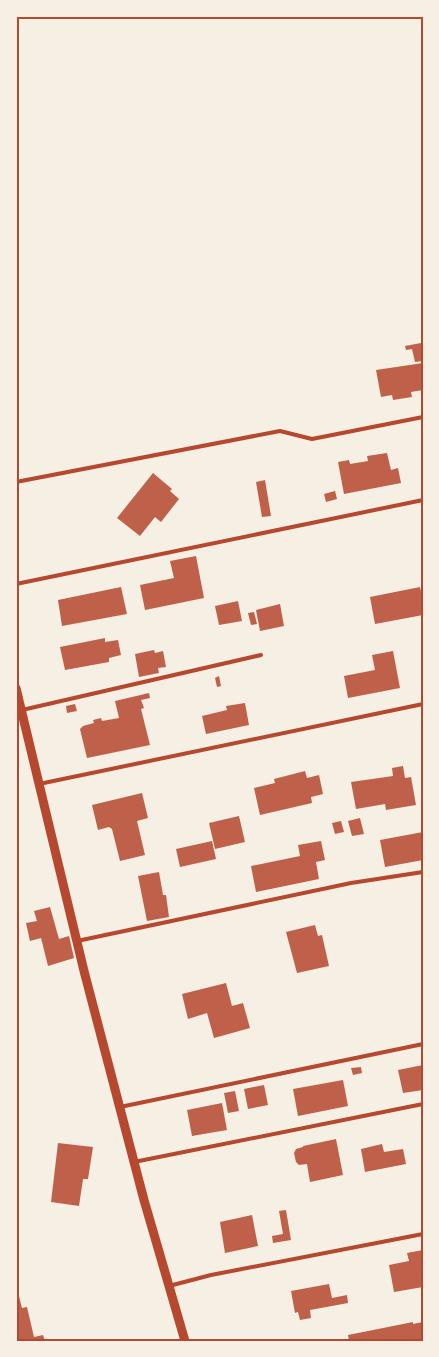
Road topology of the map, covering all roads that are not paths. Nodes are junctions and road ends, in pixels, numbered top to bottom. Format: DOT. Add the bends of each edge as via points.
graph roads {
  1 [pos="423,418"];
  2 [pos="16,482"];
  3 [pos="423,500"];
  4 [pos="16,584"];
  5 [pos="261,655"];
  6 [pos="16,688"];
  7 [pos="423,704"];
  8 [pos="21,710"];
  9 [pos="39,784"];
  10 [pos="423,872"];
  11 [pos="77,941"];
  12 [pos="423,1044"];
  13 [pos="423,1104"];
  14 [pos="120,1107"];
  15 [pos="134,1162"];
  16 [pos="423,1234"];
  17 [pos="169,1286"];
  18 [pos="185,1341"];
  1 -- 2 [label="lane" via="312,439 280,431"];
  3 -- 4 [label="lane"];
  5 -- 8 [label="lane"];
  6 -- 8 [label="street"];
  7 -- 9 [label="lane"];
  8 -- 9 [label="street"];
  9 -- 11 [label="street"];
  10 -- 11 [label="lane" via="351,883"];
  11 -- 14 [label="street"];
  12 -- 14 [label="lane"];
  13 -- 15 [label="lane"];
  14 -- 15 [label="street"];
  15 -- 17 [label="street"];
  16 -- 17 [label="lane"];
  17 -- 18 [label="street"];
}
